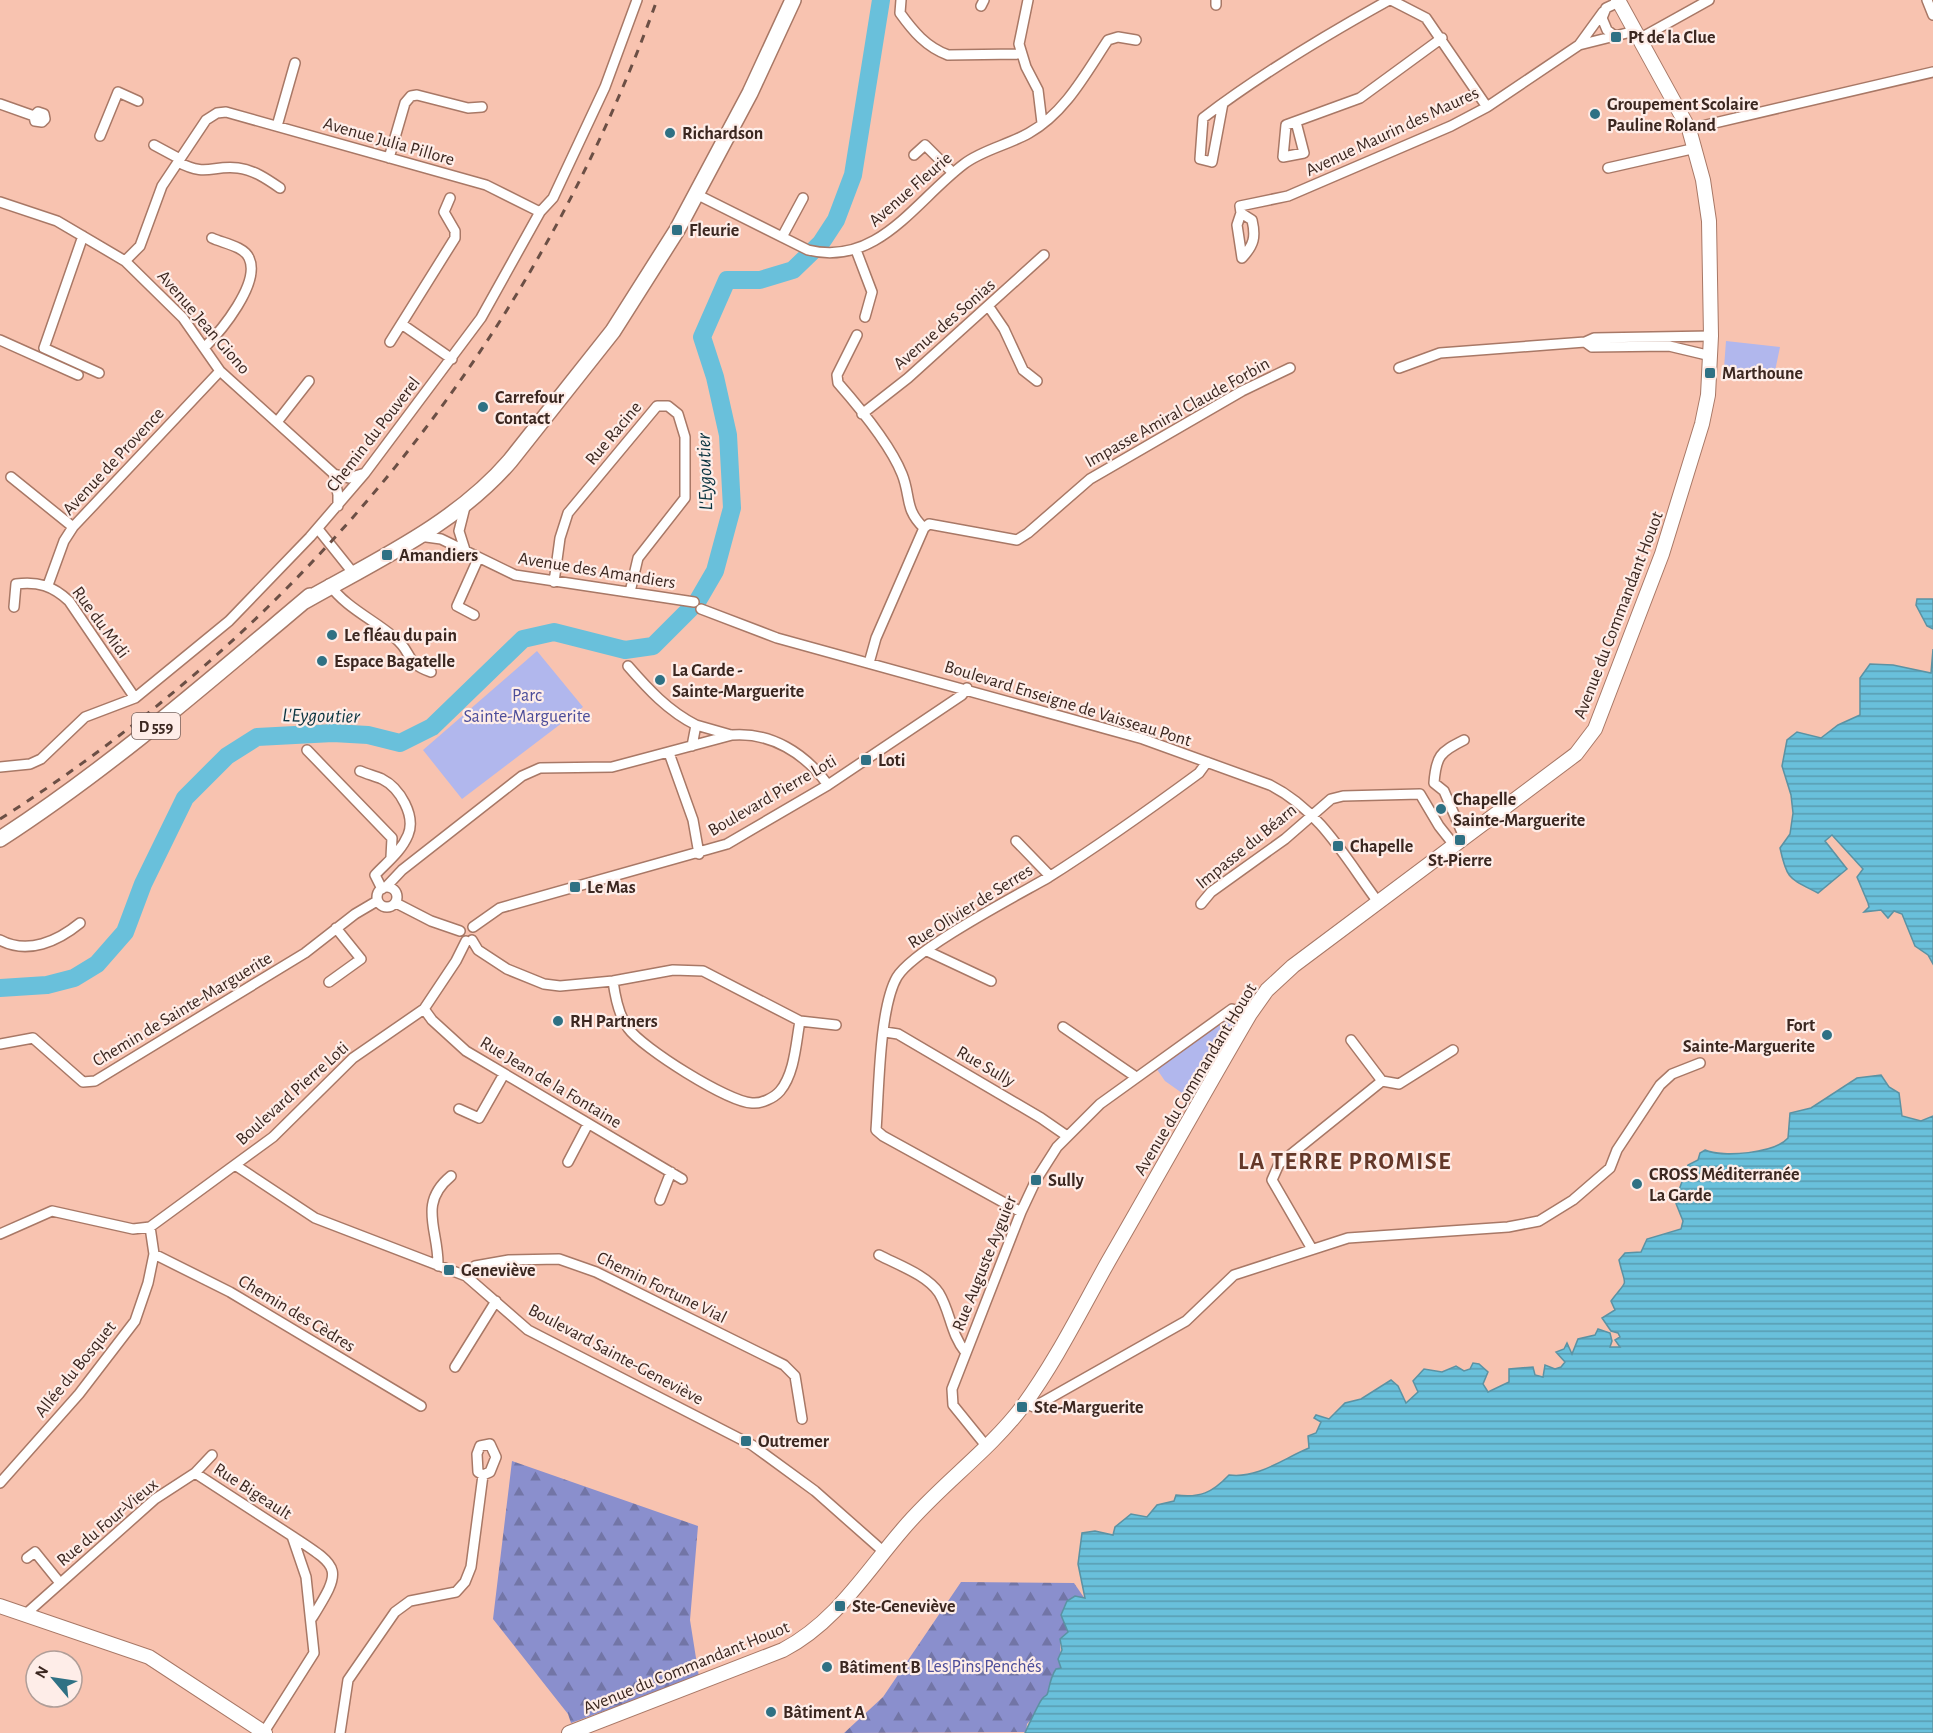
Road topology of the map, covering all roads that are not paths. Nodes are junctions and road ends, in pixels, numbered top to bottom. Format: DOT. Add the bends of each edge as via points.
graph roads {
  1 [pos="638,0"];
  2 [pos="793,0"];
  3 [pos="901,0"];
  4 [pos="1028,0"];
  5 [pos="1390,0"];
  6 [pos="1709,0"];
  7 [pos="1927,0"];
  8 [pos="1619,1"];
  9 [pos="1603,12"];
  10 [pos="1933,15"];
  11 [pos="1637,35"];
  12 [pos="1616,37"];
  13 [pos="1442,38"];
  14 [pos="1136,40"];
  15 [pos="1579,45"];
  16 [pos="1022,54"];
  17 [pos="295,63"];
  18 [pos="1933,72"];
  19 [pos="138,100"];
  20 [pos="1223,103"];
  21 [pos="0,104"];
  22 [pos="482,107"];
  23 [pos="1487,107"];
  24 [pos="34,116"];
  25 [pos="1296,122"];
  26 [pos="1042,123"];
  27 [pos="277,126"];
  28 [pos="1689,129"];
  29 [pos="100,136"];
  30 [pos="154,145"];
  31 [pos="1695,148"];
  32 [pos="914,155"];
  33 [pos="388,158"];
  34 [pos="179,161"];
  35 [pos="1608,168"];
  36 [pos="953,173"];
  37 [pos="280,188"];
  38 [pos="696,194"];
  39 [pos="450,198"];
  40 [pos="803,198"];
  41 [pos="0,202"];
  42 [pos="1240,210"];
  43 [pos="540,212"];
  44 [pos="82,236"];
  45 [pos="782,237"];
  46 [pos="212,238"];
  47 [pos="855,250"];
  48 [pos="1044,255"];
  49 [pos="125,261"];
  50 [pos="989,307"];
  51 [pos="866,317"];
  52 [pos="403,325"];
  53 [pos="856,335"];
  54 [pos="1711,336"];
  55 [pos="0,340"];
  56 [pos="390,342"];
  57 [pos="1585,342"];
  58 [pos="204,348"];
  59 [pos="1711,356"];
  60 [pos="452,359"];
  61 [pos="1290,368"];
  62 [pos="1399,368"];
  63 [pos="220,371"];
  64 [pos="99,373"];
  65 [pos="78,375"];
  66 [pos="309,381"];
  67 [pos="1037,381"];
  68 [pos="548,412"];
  69 [pos="862,414"];
  70 [pos="277,422"];
  71 [pos="365,473"];
  72 [pos="334,474"];
  73 [pos="11,477"];
  74 [pos="338,506"];
  75 [pos="447,515"];
  76 [pos="73,527"];
  77 [pos="924,528"];
  78 [pos="318,529"];
  79 [pos="417,536"];
  80 [pos="441,539"];
  81 [pos="465,550"];
  82 [pos="478,559"];
  83 [pos="352,571"];
  84 [pos="554,582"];
  85 [pos="329,584"];
  86 [pos="48,585"];
  87 [pos="630,592"];
  88 [pos="698,606"];
  89 [pos="14,607"];
  90 [pos="474,615"];
  91 [pos="869,663"];
  92 [pos="628,666"];
  93 [pos="431,672"];
  94 [pos="967,688"];
  95 [pos="135,698"];
  96 [pos="696,724"];
  97 [pos="732,735"];
  98 [pos="1464,740"];
  99 [pos="692,746"];
  100 [pos="307,750"];
  101 [pos="669,753"];
  102 [pos="1207,762"];
  103 [pos="0,767"];
  104 [pos="360,771"];
  105 [pos="1434,783"];
  106 [pos="828,785"];
  107 [pos="1420,794"];
  108 [pos="1312,814"];
  109 [pos="0,839"];
  110 [pos="1016,841"];
  111 [pos="1459,841"];
  112 [pos="699,854"];
  113 [pos="390,862"];
  114 [pos="1050,876"];
  115 [pos="384,888"];
  116 [pos="377,901"];
  117 [pos="1378,902"];
  118 [pos="396,903"];
  119 [pos="1201,904"];
  120 [pos="80,923"];
  121 [pos="473,927"];
  122 [pos="336,928"];
  123 [pos="459,931"];
  124 [pos="0,940"];
  125 [pos="469,941"];
  126 [pos="927,951"];
  127 [pos="613,981"];
  128 [pos="991,981"];
  129 [pos="329,982"];
  130 [pos="424,1009"];
  131 [pos="1250,1014"];
  132 [pos="800,1021"];
  133 [pos="836,1025"];
  134 [pos="1063,1027"];
  135 [pos="885,1032"];
  136 [pos="1351,1040"];
  137 [pos="0,1044"];
  138 [pos="1453,1050"];
  139 [pos="1700,1064"];
  140 [pos="504,1074"];
  141 [pos="1136,1077"];
  142 [pos="1382,1081"];
  143 [pos="459,1109"];
  144 [pos="588,1124"];
  145 [pos="1067,1136"];
  146 [pos="568,1162"];
  147 [pos="235,1165"];
  148 [pos="671,1172"];
  149 [pos="451,1176"];
  150 [pos="682,1179"];
  151 [pos="660,1200"];
  152 [pos="1021,1212"];
  153 [pos="150,1227"];
  154 [pos="0,1234"];
  155 [pos="1312,1249"];
  156 [pos="154,1254"];
  157 [pos="879,1255"];
  158 [pos="438,1266"];
  159 [pos="466,1276"];
  160 [pos="496,1300"];
  161 [pos="966,1353"];
  162 [pos="455,1367"];
  163 [pos="1024,1403"];
  164 [pos="421,1406"];
  165 [pos="802,1419"];
  166 [pos="987,1447"];
  167 [pos="212,1455"];
  168 [pos="195,1473"];
  169 [pos="483,1474"];
  170 [pos="0,1483"];
  171 [pos="292,1536"];
  172 [pos="884,1552"];
  173 [pos="27,1558"];
  174 [pos="60,1583"];
  175 [pos="0,1606"];
  176 [pos="26,1616"];
  177 [pos="312,1618"];
  178 [pos="265,1732"];
  179 [pos="340,1733"];
  180 [pos="569,1733"];
  1 -- 43 [label="street, Chemin du Pouverel" via="569,166 553,198"];
  2 -- 38 [label="main road, D 559" via="750,93"];
  3 -- 16 [label="street" via="900,13 915,34 937,51 948,55"];
  4 -- 16 [label="street" via="1018,44"];
  5 -- 13 [label="street" via="1426,18"];
  5 -- 20 [label="street" via="1300,51"];
  6 -- 11 [label="street, Avenue Maurin des Maures"];
  7 -- 10 [label="street"];
  8 -- 9 [label="street, Avenue Maurin des Maures"];
  8 -- 11 [label="main road, Avenue du Commandant Houot"];
  9 -- 12 [label="street" via="1602,23"];
  9 -- 15 [label="street, Avenue Maurin des Maures"];
  11 -- 12 [label="street, Avenue Maurin des Maures"];
  11 -- 28 [label="main road, Avenue du Commandant Houot"];
  12 -- 15 [label="street, Avenue Maurin des Maures"];
  13 -- 23 [label="street"];
  13 -- 25 [label="street" via="1360,98"];
  14 -- 26 [label="street, Avenue Fleurie" via="1108,40 1070,97"];
  15 -- 23 [label="street, Avenue Maurin des Maures"];
  16 -- 26 [label="street" via="1038,90"];
  17 -- 27 [label="street"];
  18 -- 28 [label="street"];
  19 -- 29 [label="street" via="118,92"];
  20 -- 20 [label="street" via="1212,162 1200,159 1203,118"];
  21 -- 24 [label="street"];
  22 -- 33 [label="street" via="468,108 411,96 405,103"];
  23 -- 42 [label="street, Avenue Maurin des Maures" via="1288,196"];
  26 -- 36 [label="street, Avenue Fleurie" via="1030,133 971,158"];
  27 -- 33 [label="street, Avenue Julia Pillore"];
  27 -- 34 [label="street, Avenue Julia Pillore" via="217,113 206,120"];
  28 -- 31 [label="main road, Avenue du Commandant Houot"];
  30 -- 34 [label="street"];
  31 -- 35 [label="street"];
  31 -- 54 [label="main road, Avenue du Commandant Houot" via="1709,221"];
  32 -- 36 [label="street" via="925,145"];
  33 -- 43 [label="street, Avenue Julia Pillore" via="486,185"];
  34 -- 37 [label="street" via="199,171 237,168 265,177"];
  34 -- 49 [label="street" via="162,186 140,246"];
  36 -- 47 [label="street, Avenue Fleurie" via="899,224 878,240"];
  38 -- 45 [label="street, Avenue Fleurie"];
  38 -- 68 [label="main road, D 559" via="619,322"];
  39 -- 52 [label="street" via="444,212 455,238"];
  40 -- 45 [label="street"];
  41 -- 44 [label="street, Avenue Jean Giono" via="57,221"];
  43 -- 60 [label="street, Chemin du Pouverel" via="499,288"];
  44 -- 49 [label="street, Avenue Jean Giono"];
  44 -- 64 [label="street" via="44,348"];
  45 -- 47 [label="street, Avenue Fleurie" via="827,254"];
  46 -- 58 [label="street" via="243,251 251,269 232,317"];
  47 -- 51 [label="street" via="872,292"];
  48 -- 50 [label="street, Avenue des Sonias"];
  49 -- 58 [label="street, Avenue Jean Giono" via="183,318"];
  50 -- 67 [label="street" via="1023,370"];
  50 -- 69 [label="street, Avenue des Sonias"];
  52 -- 56 [label="street"];
  52 -- 60 [label="street"];
  53 -- 69 [label="street" via="837,375 838,383"];
  54 -- 57 [label="street" via="1594,338"];
  54 -- 59 [label="main road, Avenue du Commandant Houot"];
  55 -- 65 [label="street"];
  57 -- 59 [label="street" via="1592,347 1684,348"];
  57 -- 62 [label="street" via="1440,353"];
  58 -- 63 [label="street, Avenue Jean Giono"];
  59 -- 111 [label="main road, Avenue du Commandant Houot" via="1702,424 1676,515 1595,729 1576,754"];
  60 -- 71 [label="street, Chemin du Pouverel"];
  61 -- 77 [label="street, Impasse Amiral Claude Forbin" via="1090,479 1017,540 929,524"];
  63 -- 70 [label="street, Avenue Jean Giono"];
  63 -- 76 [label="street, Avenue de Provence"];
  66 -- 70 [label="street"];
  68 -- 75 [label="main road, D 559"];
  68 -- 75 [label="main road, D 559" via="495,478"];
  69 -- 77 [label="street" via="902,475 907,503"];
  70 -- 72 [label="street, Avenue Jean Giono"];
  71 -- 72 [label="street" via="350,478"];
  71 -- 74 [label="street, Chemin du Pouverel"];
  72 -- 74 [label="street"];
  73 -- 76 [label="street"];
  74 -- 78 [label="street, Chemin du Pouverel"];
  75 -- 79 [label="main road, D 559"];
  75 -- 80 [label="street" via="436,532"];
  75 -- 81 [label="street" via="459,531"];
  75 -- 83 [label="main road, D 559"];
  76 -- 86 [label="street, Avenue de Provence"];
  77 -- 91 [label="street"];
  78 -- 83 [label="street"];
  78 -- 95 [label="street, Chemin du Pouverel" via="229,621"];
  79 -- 80 [label="street, Avenue des Amandiers"];
  79 -- 83 [label="main road, D 559"];
  80 -- 81 [label="street, Avenue des Amandiers"];
  81 -- 82 [label="street, Avenue des Amandiers"];
  82 -- 84 [label="street, Avenue des Amandiers" via="515,575"];
  82 -- 90 [label="street" via="456,606"];
  83 -- 85 [label="main road, D 559"];
  84 -- 87 [label="street, Avenue des Amandiers"];
  84 -- 87 [label="street, Rue Racine" via="568,513 657,406 668,406 678,414 685,437 685,498 639,558"];
  85 -- 93 [label="street" via="344,602 397,639 411,663"];
  85 -- 109 [label="main road, D 559" via="107,765"];
  86 -- 89 [label="street, Rue du Midi" via="16,585"];
  86 -- 95 [label="street, Rue du Midi" via="69,601"];
  87 -- 88 [label="street, Avenue des Amandiers"];
  88 -- 91 [label="street, Boulevard Enseigne de Vaisseau Pont" via="777,638"];
  91 -- 94 [label="street, Boulevard Enseigne de Vaisseau Pont"];
  92 -- 96 [label="street" via="663,703"];
  94 -- 102 [label="street, Boulevard Enseigne de Vaisseau Pont" via="1143,739"];
  94 -- 106 [label="street, Boulevard Pierre Loti"];
  95 -- 103 [label="street, Chemin du Pouverel" via="85,717 41,759"];
  96 -- 97 [label="street"];
  96 -- 99 [label="street"];
  97 -- 99 [label="street"];
  97 -- 106 [label="street" via="751,734 782,743"];
  98 -- 105 [label="street" via="1441,753"];
  99 -- 101 [label="street"];
  100 -- 113 [label="street" via="392,838"];
  101 -- 112 [label="street" via="693,820"];
  101 -- 115 [label="street" via="612,767 529,772"];
  102 -- 108 [label="street, Boulevard Enseigne de Vaisseau Pont" via="1284,793"];
  102 -- 114 [label="street, Rue Olivier de Serres" via="1199,773 1127,826"];
  104 -- 113 [label="street" via="385,780 408,809 408,835"];
  105 -- 107 [label="street"];
  105 -- 111 [label="street" via="1444,791"];
  106 -- 112 [label="street, Boulevard Pierre Loti" via="727,844"];
  107 -- 108 [label="street, Impasse du Béarn" via="1337,796"];
  107 -- 111 [label="street" via="1439,826"];
  108 -- 117 [label="street, Boulevard Enseigne de Vaisseau Pont"];
  108 -- 119 [label="street, Impasse du Béarn" via="1211,892"];
  110 -- 114 [label="street"];
  111 -- 117 [label="main road, Avenue du Commandant Houot"];
  112 -- 121 [label="street, Boulevard Pierre Loti" via="500,908"];
  113 -- 115 [label="street" via="375,875"];
  114 -- 126 [label="street, Rue Olivier de Serres"];
  115 -- 116 [label="street" via="377,894"];
  115 -- 118 [label="street" via="396,892"];
  116 -- 118 [label="street" via="387,908"];
  116 -- 122 [label="street, Chemin de Sainte-Marguerite"];
  117 -- 131 [label="main road, Avenue du Commandant Houot" via="1293,966 1267,990"];
  118 -- 123 [label="street"];
  120 -- 124 [label="street" via="65,935 42,944 18,946"];
  121 -- 123 [label="street" via="466,925"];
  121 -- 125 [label="street" via="476,934"];
  122 -- 129 [label="street" via="361,959"];
  122 -- 137 [label="street, Chemin de Sainte-Marguerite" via="305,953 95,1081 83,1082 33,1038"];
  123 -- 125 [label="street" via="460,937"];
  125 -- 127 [label="street" via="507,969 544,984"];
  125 -- 130 [label="street, Boulevard Pierre Loti"];
  126 -- 128 [label="street"];
  126 -- 135 [label="street, Rue Olivier de Serres" via="897,976"];
  127 -- 132 [label="street" via="673,970 703,971"];
  127 -- 132 [label="street" via="627,1028 650,1050 694,1077 751,1104 768,1100 780,1090 791,1068"];
  130 -- 140 [label="street, Rue Jean de la Fontaine" via="466,1051"];
  130 -- 147 [label="street, Boulevard Pierre Loti" via="353,1058 273,1137"];
  131 -- 141 [label="street, Rue Auguste Ayguier" via="1232,1009"];
  131 -- 163 [label="main road, Avenue du Commandant Houot" via="1073,1325"];
  132 -- 133 [label="street"];
  134 -- 141 [label="street"];
  135 -- 145 [label="street, Rue Sully" via="898,1034"];
  135 -- 152 [label="street, Rue Olivier de Serres" via="876,1130"];
  136 -- 142 [label="street"];
  138 -- 142 [label="street" via="1400,1084"];
  139 -- 155 [label="street" via="1672,1074 1660,1085 1617,1150 1610,1168 1573,1200 1539,1221 1508,1227 1348,1238"];
  140 -- 143 [label="street" via="479,1118"];
  140 -- 144 [label="street, Rue Jean de la Fontaine"];
  141 -- 145 [label="street, Rue Auguste Ayguier"];
  142 -- 155 [label="street" via="1278,1164 1272,1180"];
  144 -- 146 [label="street"];
  144 -- 148 [label="street, Rue Jean de la Fontaine"];
  145 -- 152 [label="street, Rue Auguste Ayguier" via="1044,1166"];
  147 -- 153 [label="street"];
  147 -- 158 [label="street, Boulevard Sainte-Geneviève" via="315,1218"];
  148 -- 150 [label="street, Rue Jean de la Fontaine"];
  148 -- 151 [label="street"];
  149 -- 158 [label="street" via="432,1203 430,1216 438,1245"];
  152 -- 161 [label="street, Rue Auguste Ayguier"];
  153 -- 154 [label="street" via="133,1230 52,1211"];
  153 -- 156 [label="street, Allée du Bosquet"];
  155 -- 163 [label="street" via="1234,1275 1186,1322 1034,1407"];
  156 -- 164 [label="street, Chemin des Cèdres" via="230,1292"];
  156 -- 170 [label="street, Allée du Bosquet" via="135,1321 79,1394"];
  157 -- 161 [label="street" via="930,1283"];
  158 -- 159 [label="street, Boulevard Sainte-Geneviève"];
  159 -- 160 [label="street, Boulevard Sainte-Geneviève"];
  159 -- 165 [label="street, Chemin Fortune Vial" via="475,1266 508,1260 559,1259 596,1272 784,1365 795,1376"];
  160 -- 162 [label="street"];
  160 -- 172 [label="street, Boulevard Sainte-Geneviève" via="528,1330 753,1444 815,1491"];
  161 -- 166 [label="street, Rue Auguste Ayguier" via="952,1389 953,1405"];
  163 -- 166 [label="main road, Avenue du Commandant Houot"];
  166 -- 172 [label="main road, Avenue du Commandant Houot" via="929,1501"];
  167 -- 168 [label="street, Rue du Four-Vieux"];
  168 -- 171 [label="street, Rue Bigeault"];
  168 -- 174 [label="street, Rue du Four-Vieux" via="155,1499"];
  169 -- 179 [label="street" via="471,1567 465,1582 456,1592 411,1601 395,1612 348,1680"];
  171 -- 177 [label="street, Rue Bigeault" via="306,1577"];
  171 -- 177 [label="street, Rue Bigeault" via="324,1557 334,1576"];
  172 -- 180 [label="main road, Avenue du Commandant Houot" via="840,1606 806,1638"];
  173 -- 174 [label="street" via="35,1552"];
  174 -- 176 [label="street, Rue du Four-Vieux"];
  175 -- 176 [label="main road"];
  176 -- 178 [label="main road" via="130,1648"];
  177 -- 178 [label="street, Rue Bigeault" via="314,1653"];
}
